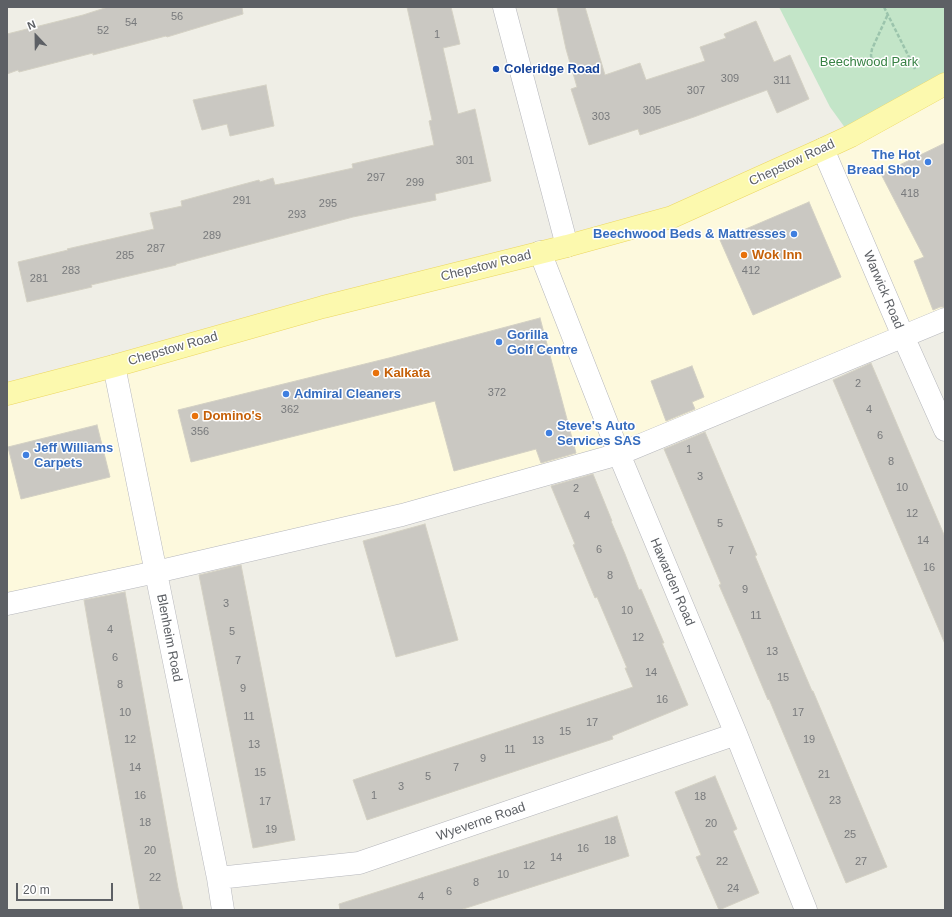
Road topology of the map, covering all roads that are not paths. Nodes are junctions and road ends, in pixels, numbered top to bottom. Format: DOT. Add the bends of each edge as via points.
graph roads {
  1 [pos="504,7"];
  2 [pos="936,88"];
  3 [pos="823,149"];
  4 [pos="567,246"];
  5 [pos="540,252"];
  6 [pos="945,319"];
  7 [pos="902,336"];
  8 [pos="114,366"];
  9 [pos="7,394"];
  10 [pos="945,430"];
  11 [pos="619,454"];
  12 [pos="156,572"];
  13 [pos="7,604"];
  14 [pos="736,734"];
  15 [pos="218,878"];
  16 [pos="223,910"];
  17 [pos="806,910"];
  1 -- 4 [label="street"];
  2 -- 3 [label="main road, Chepstow Road"];
  3 -- 4 [label="main road, Chepstow Road" via="672,218"];
  3 -- 7 [label="street, Warwick Road"];
  4 -- 5 [label="main road, Chepstow Road"];
  5 -- 8 [label="main road, Chepstow Road" via="323,307"];
  5 -- 11 [label="street, Hawarden Road"];
  6 -- 7 [label="street"];
  7 -- 10 [label="street, Warwick Road"];
  7 -- 11 [label="street"];
  8 -- 9 [label="main road, Chepstow Road"];
  8 -- 12 [label="street, Blenheim Road"];
  11 -- 12 [label="street" via="402,515"];
  11 -- 14 [label="street, Hawarden Road"];
  12 -- 13 [label="street"];
  12 -- 15 [label="street, Blenheim Road"];
  14 -- 15 [label="street, Wyeverne Road" via="359,864"];
  14 -- 17 [label="street, Hawarden Road"];
  15 -- 16 [label="street, Blenheim Road"];
}
